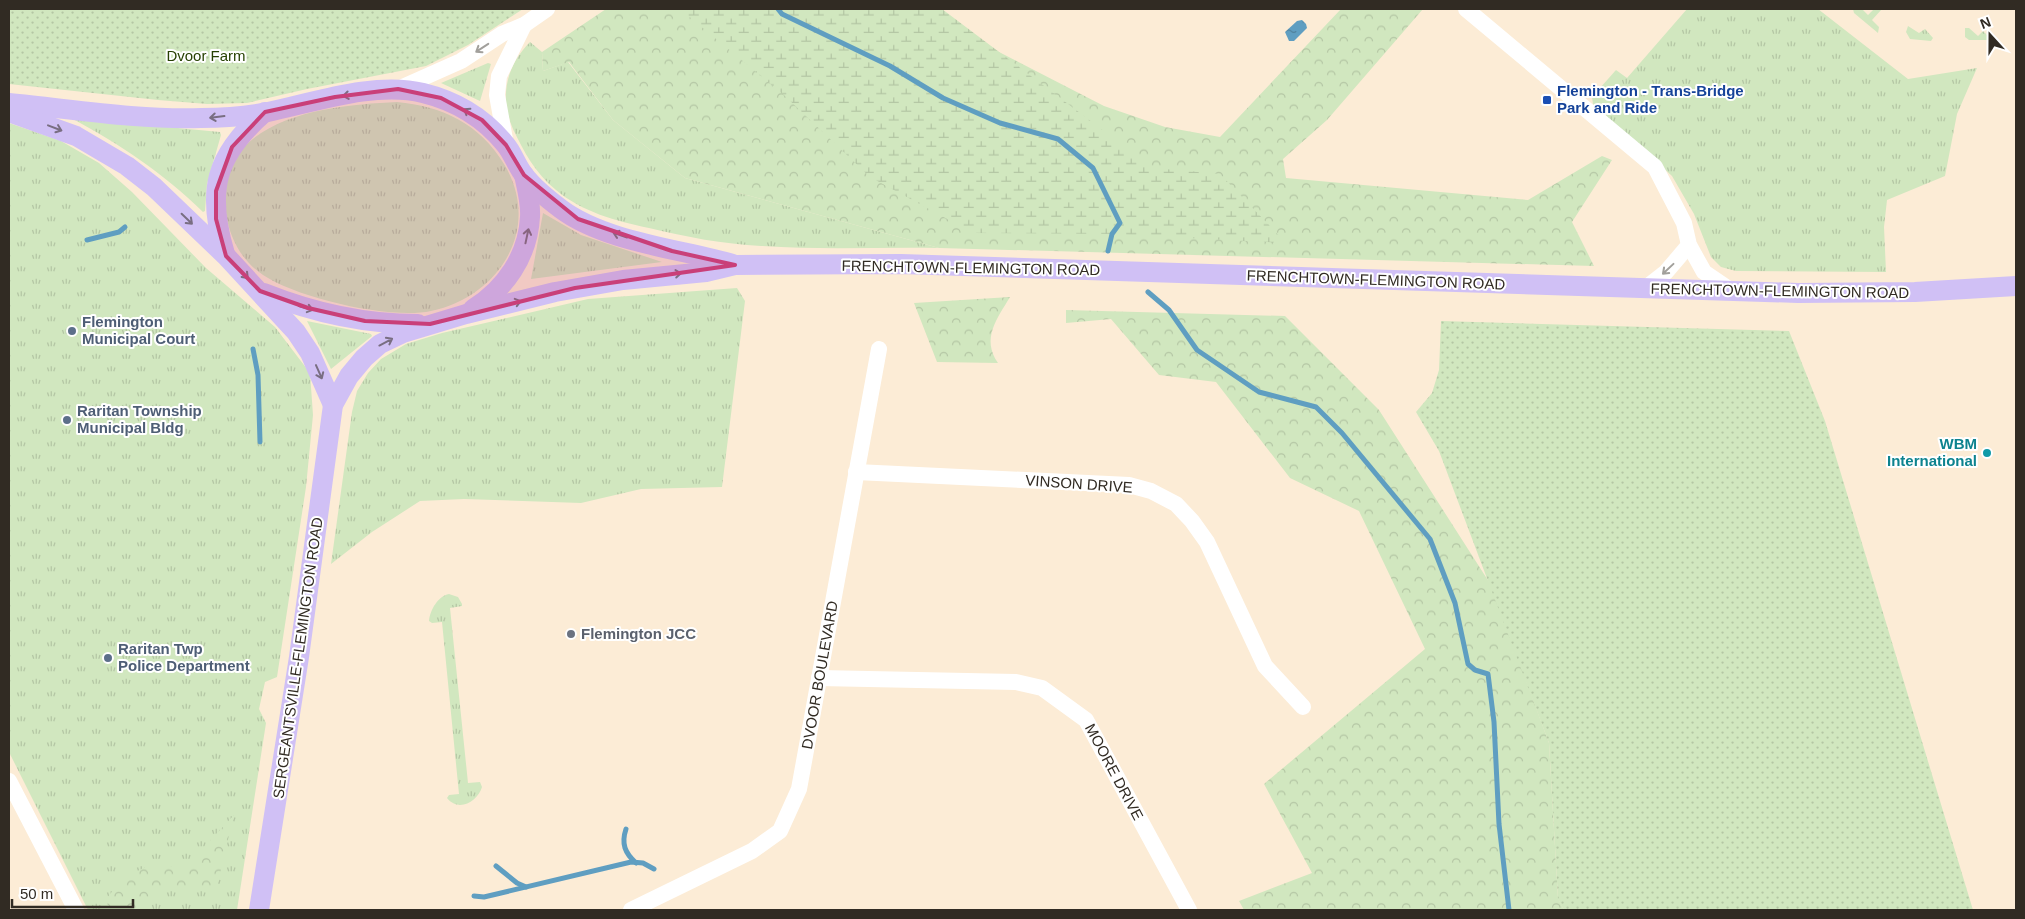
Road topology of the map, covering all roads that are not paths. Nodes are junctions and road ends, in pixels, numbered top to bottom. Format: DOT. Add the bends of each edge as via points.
graph roads {
  1 [pos="548,9"];
  2 [pos="1466,9"];
  3 [pos="524,25"];
  4 [pos="398,90"];
  5 [pos="9,103"];
  6 [pos="9,112"];
  7 [pos="265,112"];
  8 [pos="506,145"];
  9 [pos="524,175"];
  10 [pos="1688,245"];
  11 [pos="226,256"];
  12 [pos="735,264"];
  13 [pos="2016,286"];
  14 [pos="1643,290"];
  15 [pos="260,291"];
  16 [pos="1735,292"];
  17 [pos="466,314"];
  18 [pos="430,324"];
  19 [pos="879,349"];
  20 [pos="333,405"];
  21 [pos="856,472"];
  22 [pos="819,678"];
  23 [pos="1303,706"];
  24 [pos="9,781"];
  25 [pos="76,910"];
  26 [pos="260,910"];
  27 [pos="631,910"];
  28 [pos="1189,910"];
  1 -- 3 [label="street"];
  2 -- 10 [label="street" via="1655,167 1684,223"];
  3 -- 4 [label="street, one-way" via="502,34 448,68"];
  3 -- 8 [label="street" via="499,76 497,95"];
  4 -- 7 [label="main road, one-way" via="335,97"];
  8 -- 4 [label="main road, one-way" via="482,120 462,108 422,93"];
  7 -- 5 [label="main road, one-way" via="202,118 166,117"];
  6 -- 11 [label="main road, one-way" via="76,136 127,166 154,187"];
  7 -- 11 [label="main road" via="243,132 218,177 216,219"];
  8 -- 9 [label="main road"];
  12 -- 9 [label="main road, FRENCHTOWN-FLEMINGTON ROAD, one-way" via="650,245 578,220 562,210"];
  17 -- 9 [label="main road, one-way" via="488,300 518,262 530,218"];
  10 -- 14 [label="street, one-way" via="1672,266"];
  10 -- 16 [label="street" via="1704,272"];
  11 -- 15 [label="main road, one-way"];
  12 -- 14 [label="main road, FRENCHTOWN-FLEMINGTON ROAD" via="901,264"];
  17 -- 12 [label="main road, FRENCHTOWN-FLEMINGTON ROAD, one-way" via="599,284 706,272"];
  13 -- 16 [label="main road, FRENCHTOWN-FLEMINGTON ROAD" via="1871,294"];
  14 -- 16 [label="main road, FRENCHTOWN-FLEMINGTON ROAD"];
  15 -- 18 [label="main road, one-way" via="340,317 384,323"];
  15 -- 20 [label="main road, one-way" via="304,342"];
  17 -- 18 [label="main road"];
  20 -- 18 [label="main road, SERGEANTSVILLE-FLEMINGTON ROAD, one-way" via="355,368 372,351 403,333"];
  19 -- 21 [label="street, DVOOR BOULEVARD"];
  20 -- 26 [label="main road, SERGEANTSVILLE-FLEMINGTON ROAD"];
  21 -- 22 [label="street, DVOOR BOULEVARD"];
  21 -- 23 [label="street, VINSON DRIVE" via="1129,485 1151,491 1176,504 1207,542 1265,666"];
  22 -- 27 [label="street, DVOOR BOULEVARD" via="799,789 780,831 752,851"];
  22 -- 28 [label="street, MOORE DRIVE" via="1016,682 1042,688 1086,720"];
  24 -- 25 [label="street"];
}
